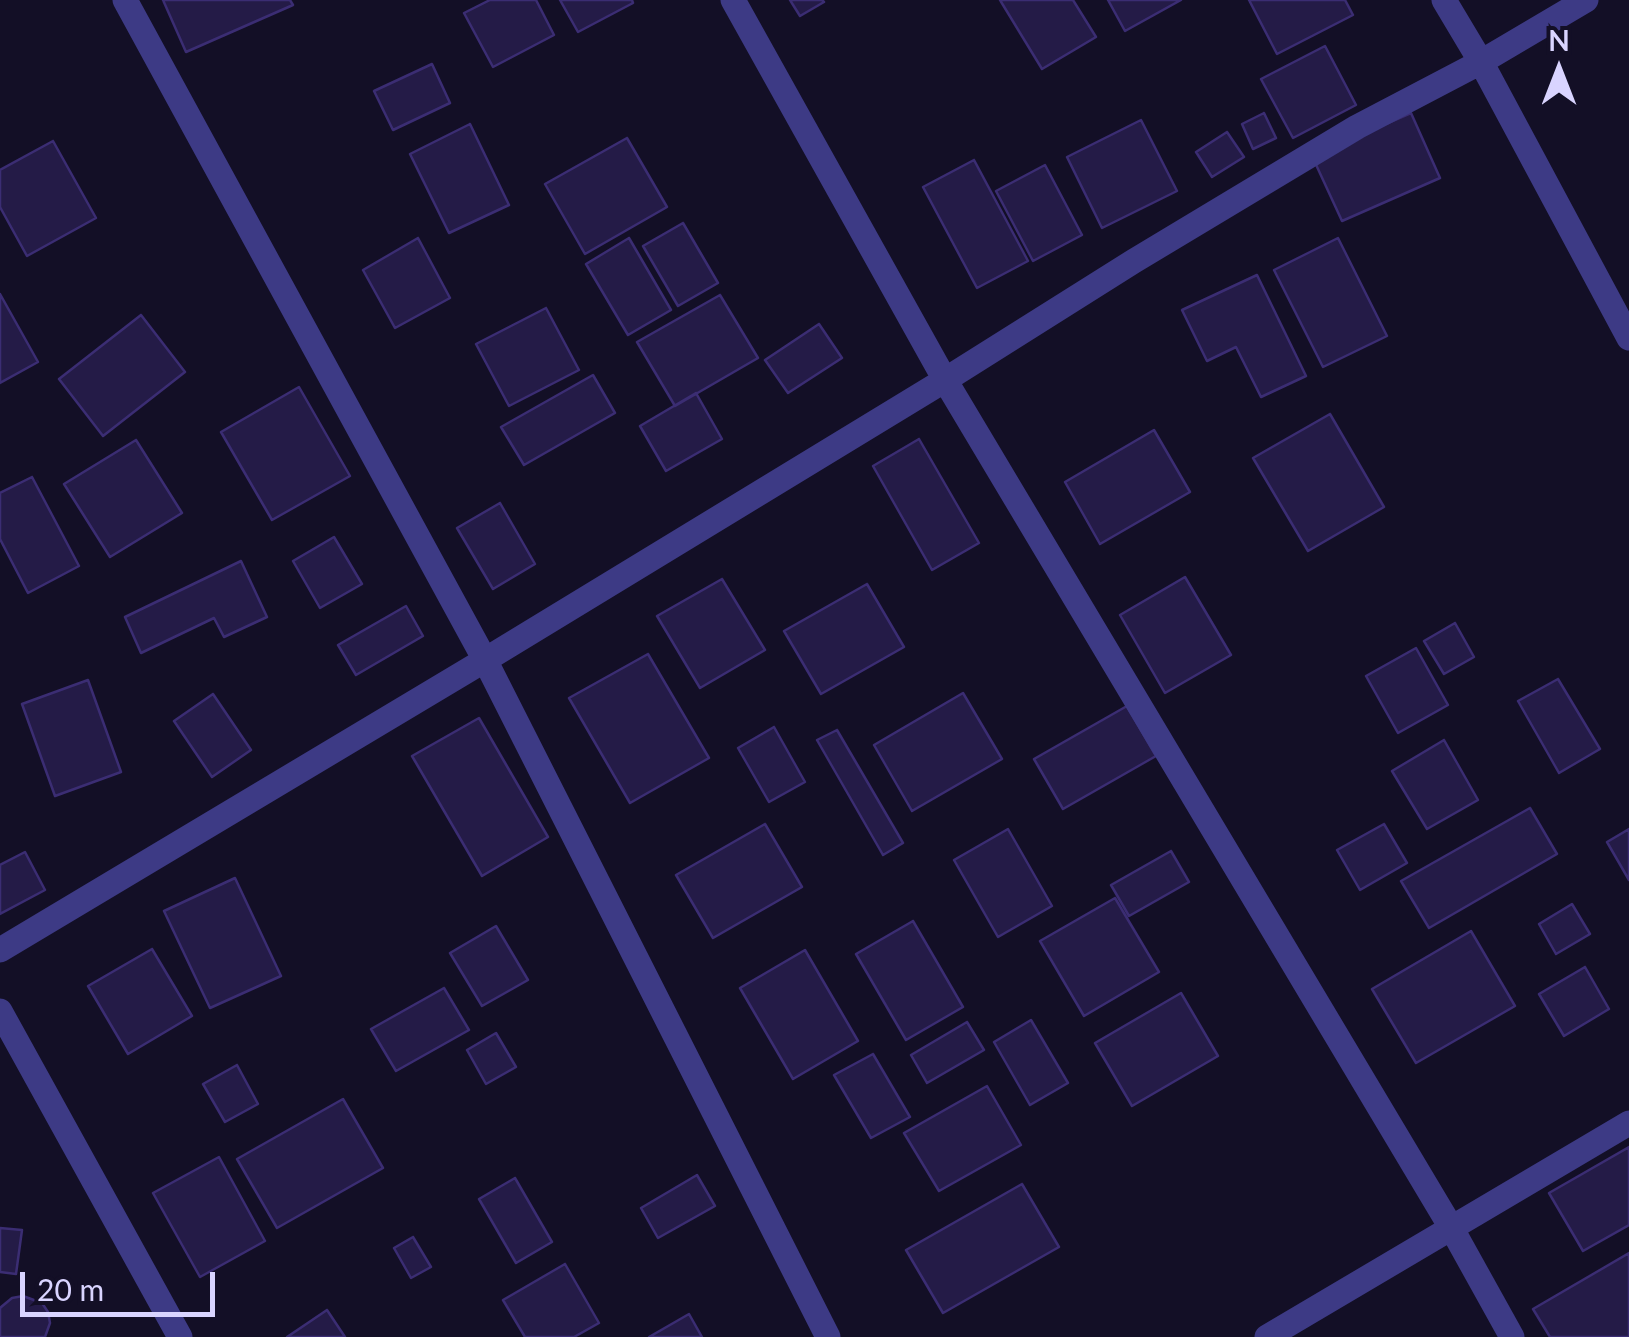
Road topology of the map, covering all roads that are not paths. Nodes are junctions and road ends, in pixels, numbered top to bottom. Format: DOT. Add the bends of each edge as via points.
graph roads {
  1 [pos="125,0"];
  2 [pos="734,0"];
  3 [pos="1444,0"];
  4 [pos="1586,0"];
  5 [pos="1481,62"];
  6 [pos="1629,338"];
  7 [pos="946,380"];
  8 [pos="485,660"];
  9 [pos="0,950"];
  10 [pos="0,1011"];
  11 [pos="1629,1122"];
  12 [pos="1452,1230"];
  13 [pos="180,1337"];
  14 [pos="828,1337"];
  15 [pos="1267,1337"];
  16 [pos="1512,1337"];
  1 -- 8 [label="street"];
  2 -- 7 [label="street"];
  3 -- 5 [label="street"];
  4 -- 5 [label="street"];
  5 -- 6 [label="street"];
  5 -- 7 [label="street" via="1357,127"];
  7 -- 8 [label="street"];
  7 -- 12 [label="street"];
  8 -- 9 [label="street"];
  8 -- 14 [label="street"];
  10 -- 13 [label="street"];
  11 -- 12 [label="street"];
  12 -- 15 [label="street"];
  12 -- 16 [label="street"];
}
